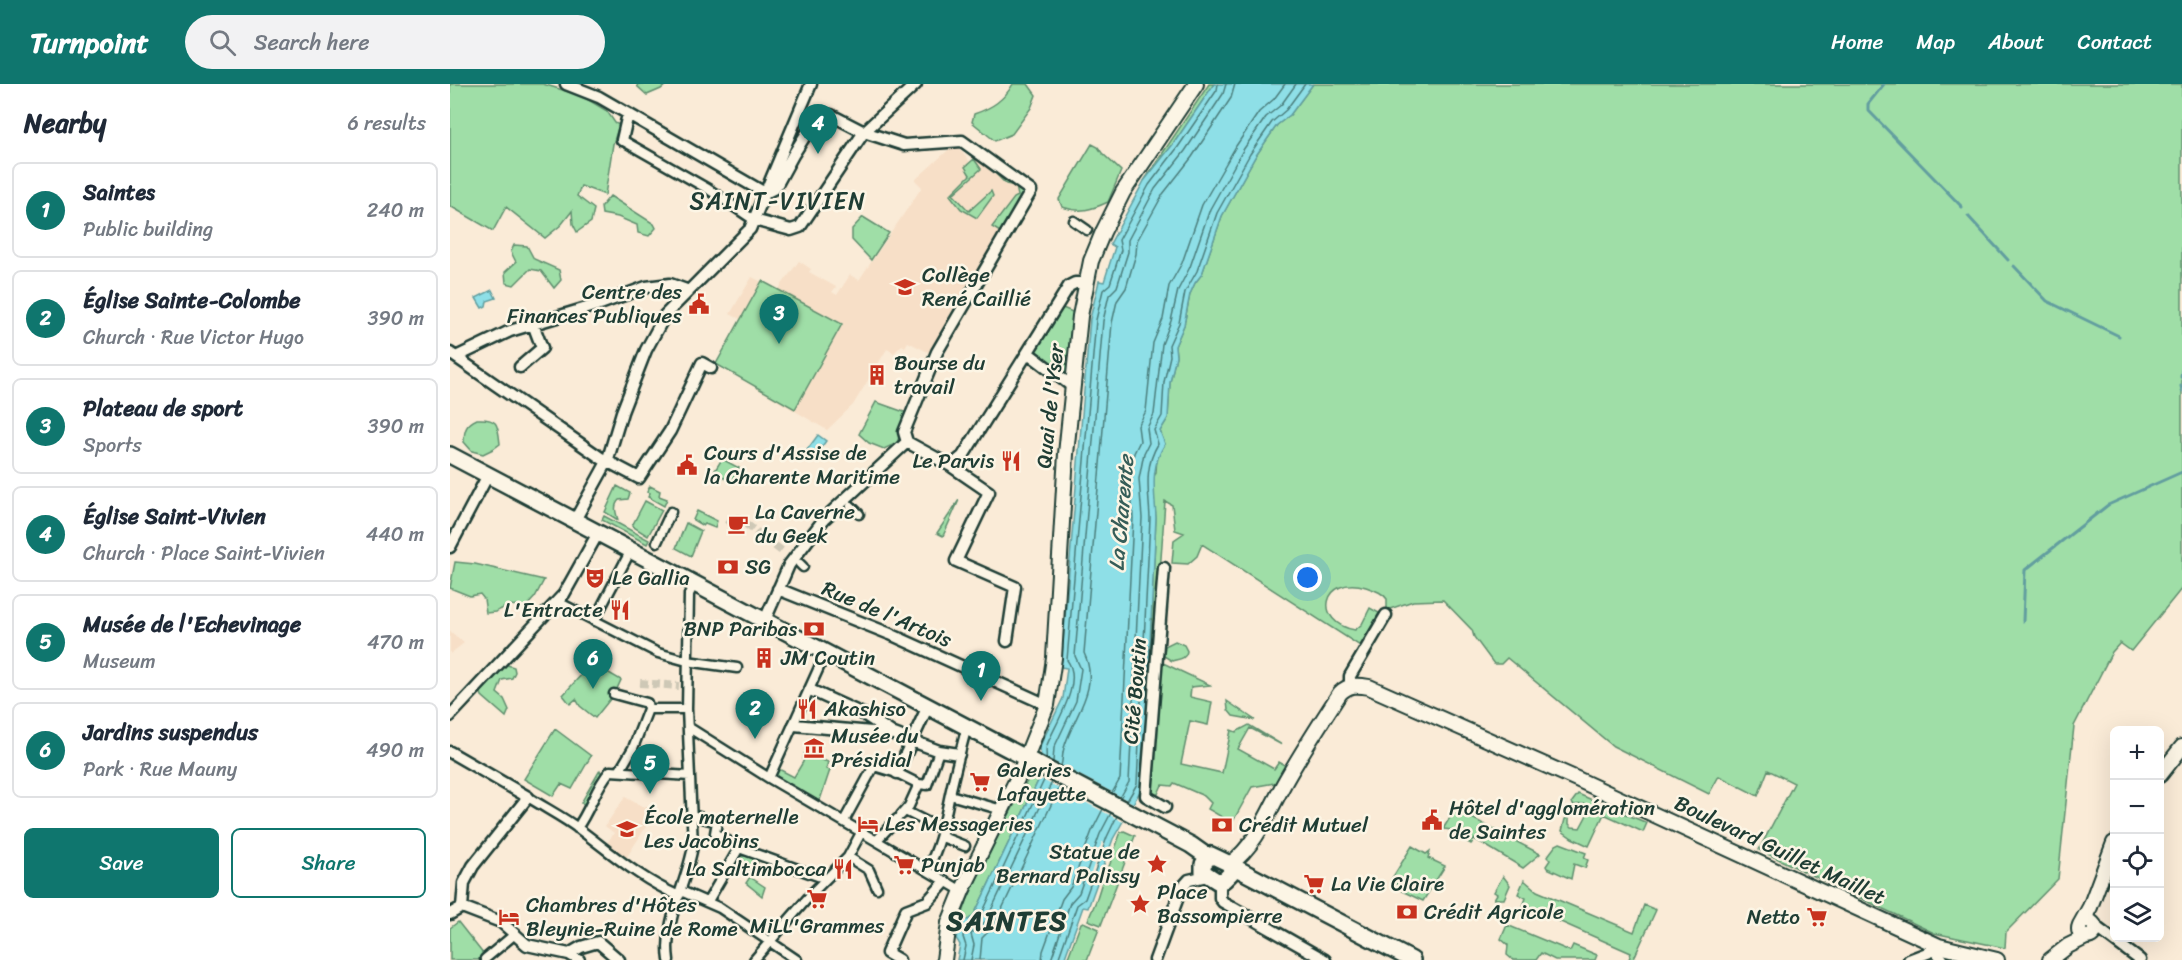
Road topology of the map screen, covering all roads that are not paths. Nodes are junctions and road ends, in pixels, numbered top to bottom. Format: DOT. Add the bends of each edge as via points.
graph roads {
  1 [pos="566,84"];
  2 [pos="811,84"];
  3 [pos="916,84"];
  4 [pos="1196,84"];
  5 [pos="628,114"];
  6 [pos="864,132"];
  7 [pos="622,140"];
  8 [pos="765,193"];
  9 [pos="754,220"];
  10 [pos="1074,221"];
  11 [pos="1092,233"];
  12 [pos="1086,283"];
  13 [pos="688,291"];
  14 [pos="533,324"];
  15 [pos="1028,353"];
  16 [pos="453,355"];
  17 [pos="519,367"];
  18 [pos="711,368"];
  19 [pos="1073,387"];
  20 [pos="906,442"];
  21 [pos="450,455"];
  22 [pos="607,462"];
  23 [pos="951,466"];
  24 [pos="488,475"];
  25 [pos="848,502"];
  26 [pos="671,512"];
  27 [pos="859,514"];
  28 [pos="575,520"];
  29 [pos="450,522"];
  30 [pos="461,527"];
  31 [pos="598,532"];
  32 [pos="657,542"];
  33 [pos="450,546"];
  34 [pos="632,550"];
  35 [pos="1164,568"];
  36 [pos="695,583"];
  37 [pos="778,589"];
  38 [pos="562,598"];
  39 [pos="1386,615"];
  40 [pos="765,620"];
  41 [pos="594,621"];
  42 [pos="1007,641"];
  43 [pos="826,652"];
  44 [pos="687,661"];
  45 [pos="737,668"];
  46 [pos="1350,686"];
  47 [pos="810,690"];
  48 [pos="614,694"];
  49 [pos="1047,705"];
  50 [pos="928,706"];
  51 [pos="648,709"];
  52 [pos="687,709"];
  53 [pos="450,716"];
  54 [pos="794,725"];
  55 [pos="967,726"];
  56 [pos="688,727"];
  57 [pos="894,734"];
  58 [pos="911,741"];
  59 [pos="2182,747"];
  60 [pos="939,751"];
  61 [pos="450,752"];
  62 [pos="959,754"];
  63 [pos="1025,758"];
  64 [pos="620,770"];
  65 [pos="2164,770"];
  66 [pos="897,773"];
  67 [pos="690,776"];
  68 [pos="769,778"];
  69 [pos="919,784"];
  70 [pos="950,795"];
  71 [pos="528,797"];
  72 [pos="1165,807"];
  73 [pos="1002,810"];
  74 [pos="692,815"];
  75 [pos="901,815"];
  76 [pos="844,821"];
  77 [pos="578,828"];
  78 [pos="862,831"];
  79 [pos="942,833"];
  80 [pos="877,840"];
  81 [pos="965,846"];
  82 [pos="739,848"];
  83 [pos="2110,856"];
  84 [pos="848,857"];
  85 [pos="1208,857"];
  86 [pos="1231,866"];
  87 [pos="927,870"];
  88 [pos="1213,878"];
  89 [pos="826,879"];
  90 [pos="945,882"];
  91 [pos="877,888"];
  92 [pos="962,891"];
  93 [pos="680,893"];
  94 [pos="708,901"];
  95 [pos="462,907"];
  96 [pos="450,914"];
  97 [pos="2090,930"];
  98 [pos="515,934"];
  99 [pos="770,943"];
  100 [pos="1939,952"];
  101 [pos="574,957"];
  102 [pos="485,959"];
  103 [pos="619,960"];
  104 [pos="669,960"];
  105 [pos="754,960"];
  106 [pos="797,960"];
  107 [pos="899,960"];
  108 [pos="944,960"];
  109 [pos="1155,960"];
  110 [pos="1325,960"];
  111 [pos="1412,960"];
  112 [pos="1909,960"];
  113 [pos="1997,960"];
  114 [pos="2050,960"];
  115 [pos="2140,960"];
  1 -- 5 [label="street"];
  2 -- 8 [label="street"];
  3 -- 6 [label="street"];
  4 -- 11 [label="street, Quai de l'Yser"];
  5 -- 7 [label="street"];
  5 -- 8 [label="street"];
  6 -- 8 [label="street" via="831,116 808,122 775,188"];
  6 -- 9 [label="street" via="800,227 791,230"];
  6 -- 20 [label="street" via="904,145 962,141 1031,191 937,352 904,432"];
  7 -- 9 [label="street"];
  8 -- 9 [label="street"];
  9 -- 13 [label="street" via="750,230"];
  10 -- 11 [label="street"];
  11 -- 12 [label="street, Quai de l'Yser"];
  12 -- 15 [label="street" via="1069,286"];
  12 -- 19 [label="street, Quai de l'Yser"];
  13 -- 14 [label="street" via="670,284 646,287"];
  13 -- 22 [label="street" via="665,315 646,350"];
  14 -- 16 [label="street"];
  14 -- 17 [label="street" via="542,348"];
  15 -- 19 [label="street"];
  15 -- 23 [label="street" via="963,456"];
  16 -- 22 [label="street"];
  18 -- 22 [label="street" via="702,363 670,431 639,478"];
  19 -- 49 [label="street, Quai de l'Yser" via="1054,658"];
  20 -- 23 [label="street"];
  20 -- 25 [label="street"];
  21 -- 24 [label="main road"];
  22 -- 28 [label="street"];
  23 -- 42 [label="street" via="989,492 956,561 1016,587"];
  24 -- 28 [label="main road"];
  24 -- 30 [label="street"];
  25 -- 27 [label="street"];
  25 -- 37 [label="street" via="824,519"];
  26 -- 32 [label="street"];
  28 -- 31 [label="main road"];
  29 -- 30 [label="street"];
  30 -- 33 [label="street"];
  31 -- 34 [label="main road"];
  31 -- 38 [label="street"];
  34 -- 36 [label="main road" via="650,555"];
  34 -- 41 [label="street"];
  35 -- 72 [label="street, Cité Boutin" via="1146,796"];
  36 -- 40 [label="main road"];
  36 -- 44 [label="street" via="689,594"];
  37 -- 40 [label="street"];
  37 -- 49 [label="street, Rue de l'Artois" via="890,634"];
  38 -- 41 [label="street"];
  38 -- 53 [label="street"];
  39 -- 46 [label="street" via="1350,676"];
  40 -- 43 [label="main road"];
  41 -- 44 [label="street" via="658,653"];
  43 -- 47 [label="street"];
  43 -- 50 [label="main road"];
  44 -- 45 [label="street"];
  44 -- 52 [label="street" via="683,687"];
  46 -- 86 [label="street" via="1340,693 1258,830"];
  46 -- 100 [label="street, Boulevard Guillet Maillet" via="1369,687 1579,780"];
  47 -- 54 [label="street"];
  47 -- 57 [label="street"];
  48 -- 51 [label="street" via="646,703"];
  49 -- 63 [label="street, Quai de l'Yser"];
  50 -- 55 [label="main road"];
  50 -- 58 [label="street"];
  51 -- 52 [label="street"];
  51 -- 64 [label="street"];
  52 -- 56 [label="street"];
  54 -- 57 [label="street"];
  54 -- 68 [label="street"];
  55 -- 62 [label="street"];
  55 -- 63 [label="main road"];
  56 -- 67 [label="street"];
  56 -- 68 [label="street"];
  57 -- 58 [label="street"];
  58 -- 60 [label="street"];
  58 -- 66 [label="street"];
  59 -- 65 [label="street"];
  60 -- 62 [label="street"];
  60 -- 69 [label="street" via="927,785"];
  61 -- 71 [label="street"];
  62 -- 70 [label="street"];
  63 -- 73 [label="street, Quai de l'Yser"];
  63 -- 85 [label="main road"];
  64 -- 67 [label="street"];
  64 -- 77 [label="street" via="607,775"];
  66 -- 69 [label="street"];
  66 -- 76 [label="street" via="874,766"];
  67 -- 74 [label="street"];
  68 -- 76 [label="street"];
  69 -- 75 [label="street"];
  70 -- 73 [label="street"];
  70 -- 79 [label="street"];
  71 -- 77 [label="street"];
  71 -- 95 [label="street" via="473,866 464,883"];
  73 -- 92 [label="street, Quai de l'Yser"];
  74 -- 82 [label="street" via="717,822 715,833"];
  74 -- 93 [label="street" via="690,867"];
  75 -- 79 [label="street"];
  75 -- 80 [label="street"];
  76 -- 78 [label="street"];
  77 -- 93 [label="street" via="654,885"];
  78 -- 80 [label="street"];
  78 -- 84 [label="street"];
  79 -- 81 [label="street"];
  79 -- 87 [label="street"];
  80 -- 87 [label="street"];
  82 -- 89 [label="street"];
  82 -- 94 [label="street"];
  83 -- 97 [label="street" via="2090,907"];
  84 -- 89 [label="street"];
  84 -- 91 [label="street" via="869,870"];
  85 -- 86 [label="main road" via="1216,855"];
  85 -- 88 [label="main road" via="1203,872"];
  86 -- 88 [label="main road" via="1229,877"];
  86 -- 111 [label="main road"];
  87 -- 90 [label="street"];
  88 -- 109 [label="street" via="1189,880 1181,889"];
  88 -- 110 [label="street" via="1223,902"];
  89 -- 99 [label="street"];
  90 -- 92 [label="street"];
  90 -- 107 [label="street" via="927,902 906,910 887,953"];
  92 -- 108 [label="street, Quai de l'Yser" via="949,923"];
  93 -- 94 [label="street"];
  93 -- 104 [label="street" via="667,949"];
  94 -- 99 [label="street"];
  95 -- 96 [label="street"];
  95 -- 98 [label="street" via="501,922"];
  97 -- 114 [label="street"];
  97 -- 115 [label="street"];
  98 -- 101 [label="street" via="527,945"];
  98 -- 102 [label="street"];
  99 -- 105 [label="street"];
  99 -- 106 [label="street"];
  100 -- 112 [label="street"];
  100 -- 113 [label="street, Boulevard Guillet Maillet"];
  101 -- 103 [label="street" via="581,946 598,942"];
}
